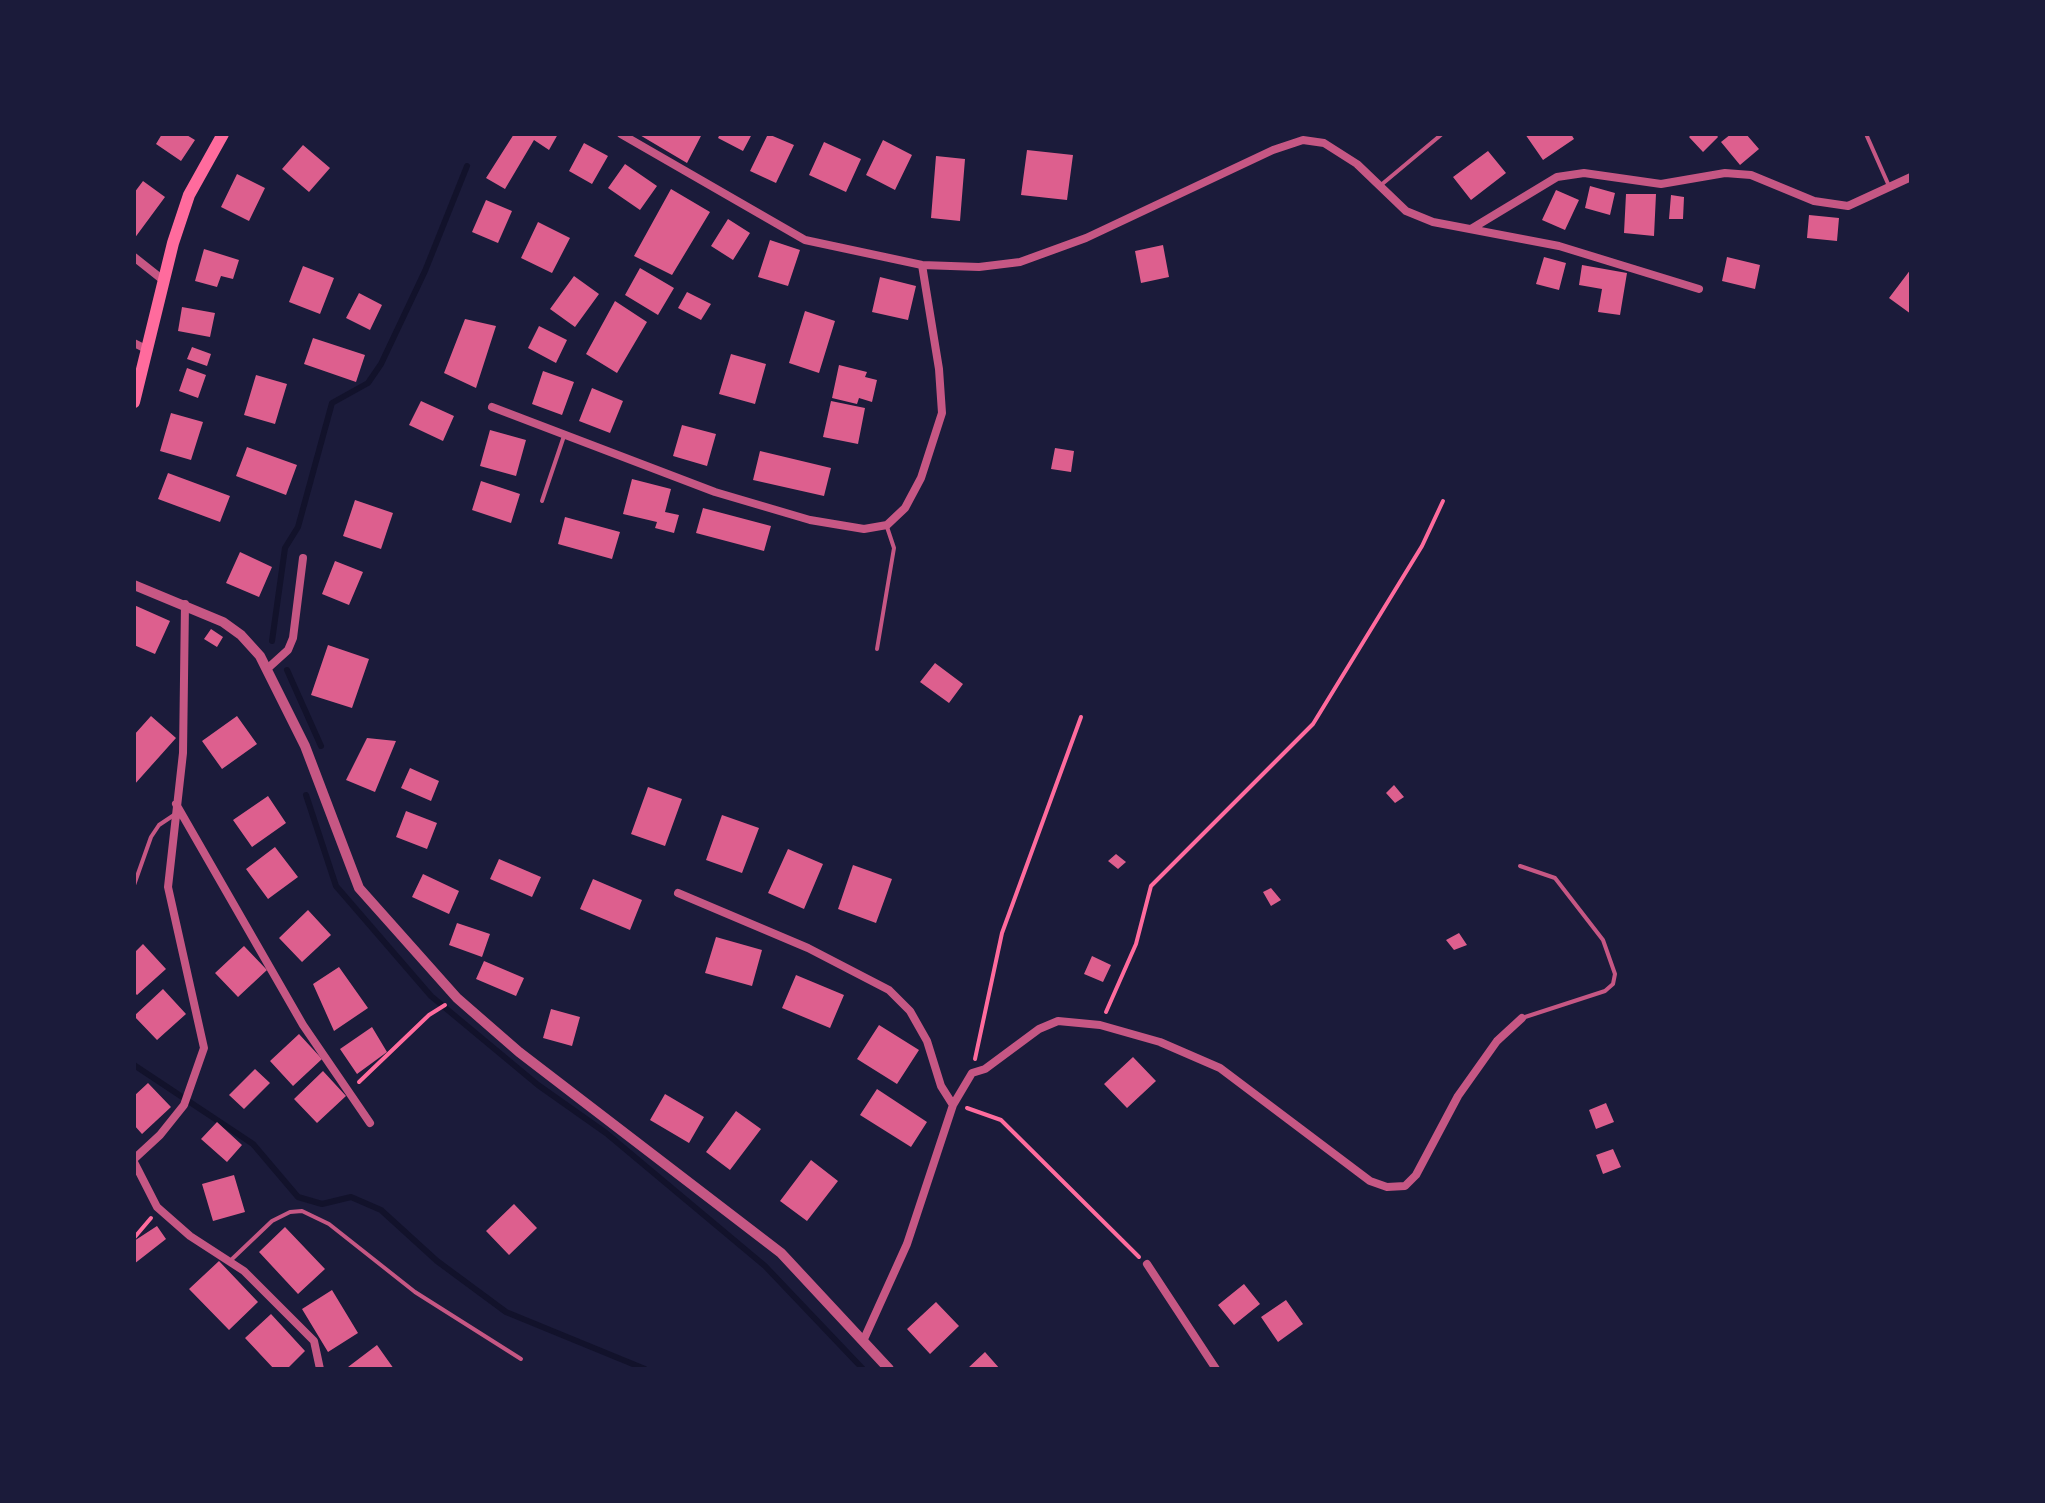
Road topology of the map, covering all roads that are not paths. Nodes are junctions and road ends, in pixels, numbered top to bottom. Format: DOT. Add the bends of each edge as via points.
graph roads {
  1 [pos="223,134"];
  2 [pos="621,134"];
  3 [pos="1442,134"];
  4 [pos="1866,134"];
  5 [pos="1911,177"];
  6 [pos="1889,186"];
  7 [pos="1380,187"];
  8 [pos="1471,229"];
  9 [pos="134,257"];
  10 [pos="922,265"];
  11 [pos="163,280"];
  12 [pos="1699,289"];
  13 [pos="134,343"];
  14 [pos="148,350"];
  15 [pos="134,402"];
  16 [pos="492,407"];
  17 [pos="565,433"];
  18 [pos="542,501"];
  19 [pos="887,525"];
  20 [pos="303,558"];
  21 [pos="134,585"];
  22 [pos="185,604"];
  23 [pos="877,649"];
  24 [pos="267,669"];
  25 [pos="176,804"];
  26 [pos="174,815"];
  27 [pos="1520,866"];
  28 [pos="134,885"];
  29 [pos="678,893"];
  30 [pos="1522,1018"];
  31 [pos="953,1105"];
  32 [pos="370,1123"];
  33 [pos="134,1161"];
  34 [pos="230,1261"];
  35 [pos="1147,1264"];
  36 [pos="864,1339"];
  37 [pos="521,1359"];
  38 [pos="320,1369"];
  39 [pos="889,1369"];
  40 [pos="1216,1369"];
  1 -- 11 [label="main road" via="189,195"];
  2 -- 10 [label="street" via="805,240"];
  3 -- 7 [label="lane"];
  4 -- 6 [label="lane"];
  5 -- 6 [label="street"];
  6 -- 8 [label="street" via="1848,206 1814,201 1751,175 1725,173 1661,184 1584,173 1557,177"];
  7 -- 8 [label="street" via="1406,211"];
  7 -- 10 [label="street" via="1324,143 1303,140 1233,167 1086,238 1020,262"];
  8 -- 12 [label="street" via="1559,246"];
  9 -- 11 [label="street"];
  10 -- 19 [label="street" via="942,413 921,478 905,508"];
  11 -- 14 [label="main road"];
  13 -- 14 [label="street"];
  14 -- 15 [label="main road"];
  16 -- 17 [label="street"];
  17 -- 18 [label="lane"];
  17 -- 19 [label="street" via="664,474 797,516 864,529"];
  19 -- 23 [label="lane" via="894,548"];
  20 -- 24 [label="street" via="293,638"];
  21 -- 22 [label="street"];
  22 -- 24 [label="street" via="241,635"];
  22 -- 25 [label="street" via="183,753"];
  24 -- 36 [label="street" via="305,746 359,888 373,906 457,998 519,1052 781,1253"];
  25 -- 26 [label="street"];
  25 -- 32 [label="street" via="303,1025"];
  26 -- 28 [label="lane" via="151,837"];
  26 -- 33 [label="street" via="168,887 204,1048 184,1105"];
  27 -- 30 [label="lane" via="1555,878 1603,940 1615,974 1605,991"];
  29 -- 31 [label="street" via="808,948 889,990 910,1011 927,1041"];
  30 -- 31 [label="street" via="1497,1041 1458,1096 1405,1186 1387,1187 1359,1173 1220,1068 1160,1042 1100,1025 1058,1021 1039,1029 972,1073"];
  31 -- 36 [label="street" via="907,1244"];
  33 -- 34 [label="street" via="159,1209"];
  34 -- 37 [label="lane" via="272,1221 302,1211 329,1224 415,1292"];
  34 -- 38 [label="street" via="314,1341"];
  35 -- 40 [label="street"];
  36 -- 39 [label="street"];
}
